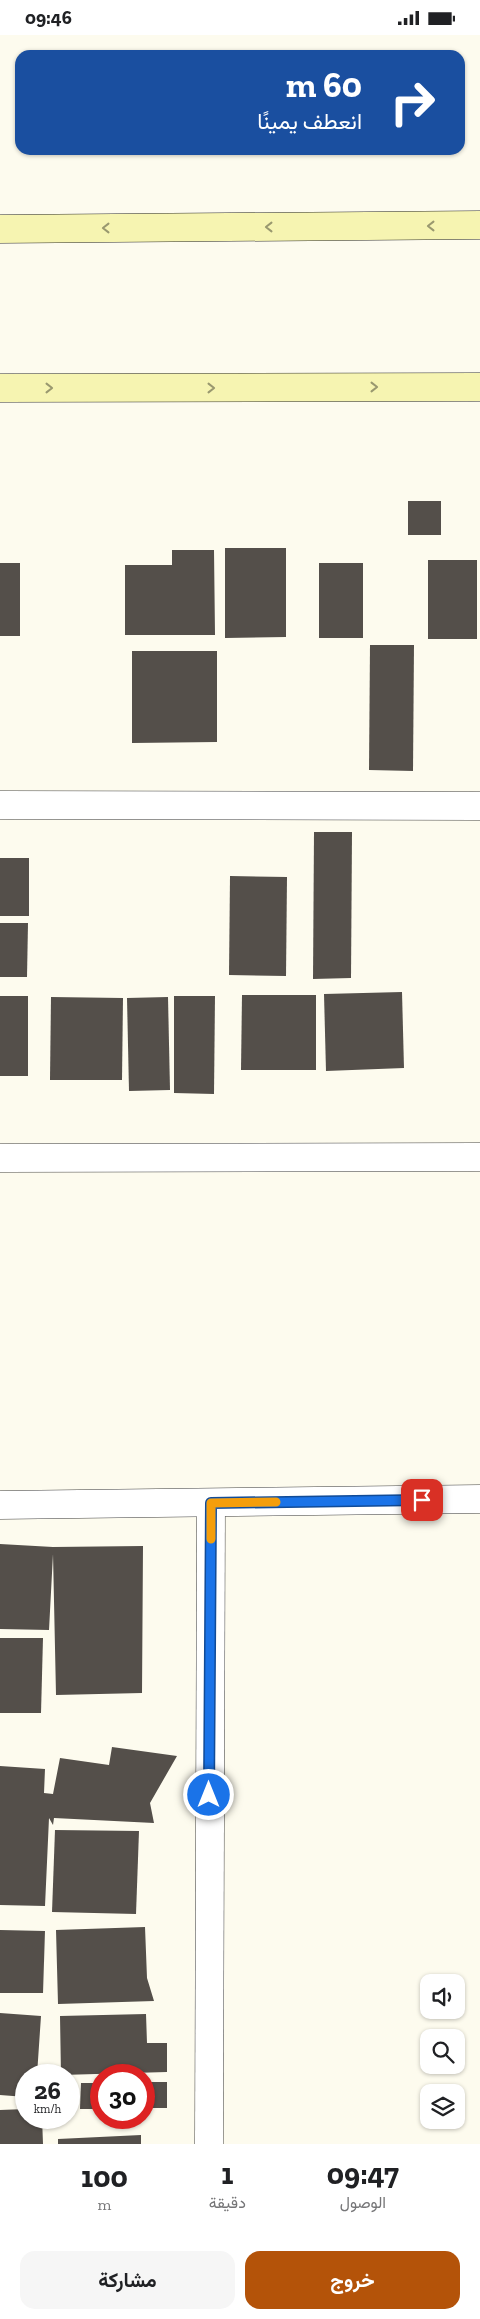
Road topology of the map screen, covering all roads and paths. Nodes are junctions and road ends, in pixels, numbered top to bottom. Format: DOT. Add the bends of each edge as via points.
graph roads {
  1 [pos="480,225"];
  2 [pos="0,229"];
  3 [pos="480,387"];
  4 [pos="0,388"];
  5 [pos="0,805"];
  6 [pos="480,806"];
  7 [pos="480,1157"];
  8 [pos="0,1159"];
  9 [pos="480,1499"];
  10 [pos="211,1503"];
  11 [pos="0,1505"];
  12 [pos="208,2144"];
  1 -- 2 [label="street, one-way"];
  4 -- 3 [label="street, one-way"];
  5 -- 6 [label="street"];
  7 -- 8 [label="street"];
  9 -- 10 [label="street"];
  10 -- 11 [label="street"];
  10 -- 12 [label="street"];
}
